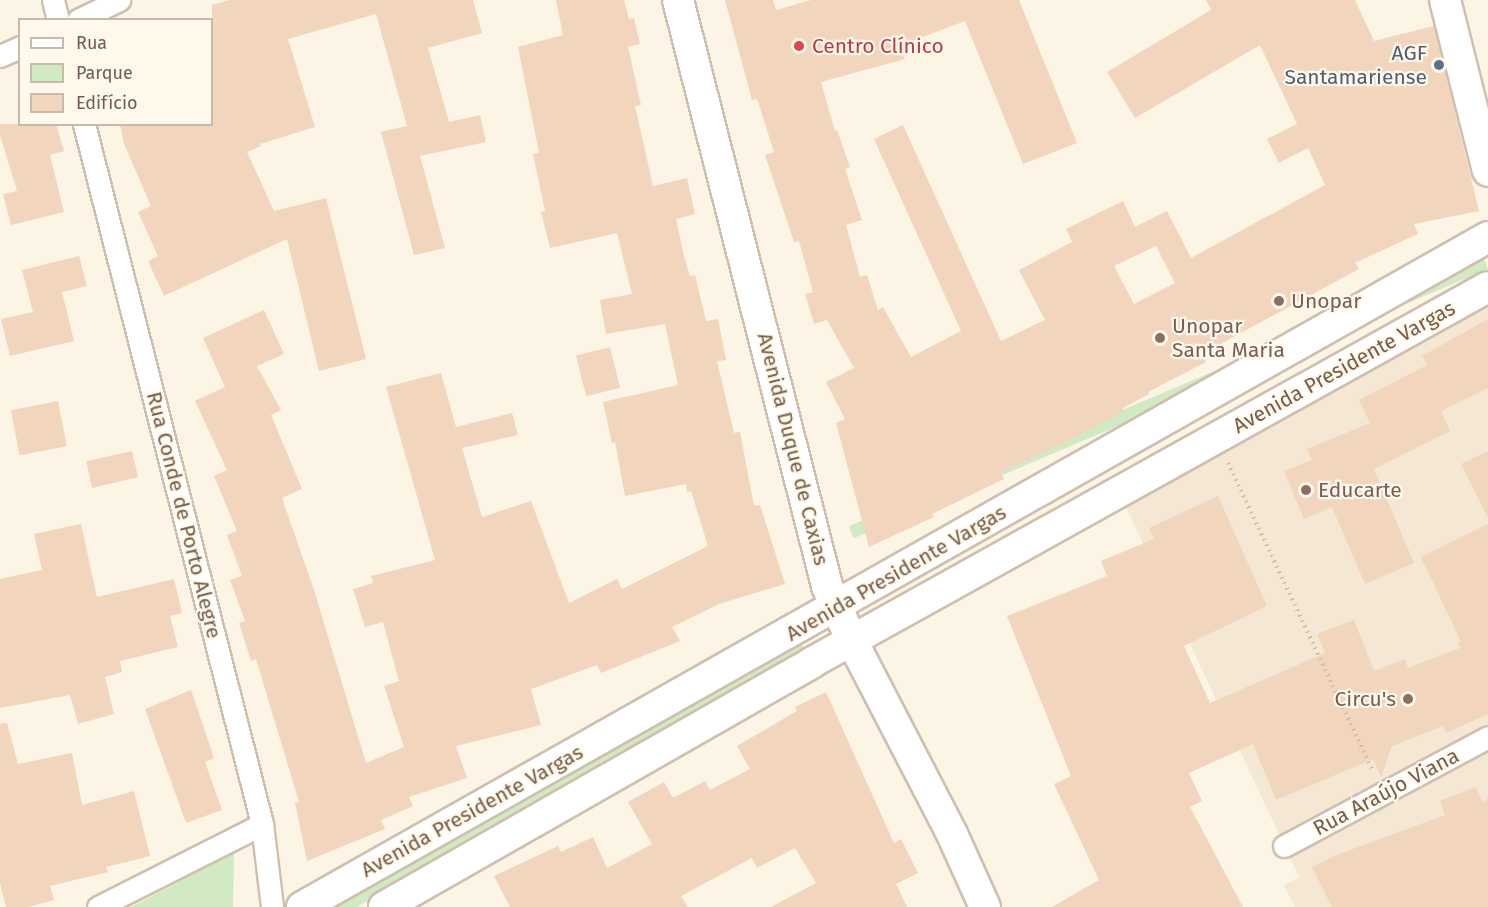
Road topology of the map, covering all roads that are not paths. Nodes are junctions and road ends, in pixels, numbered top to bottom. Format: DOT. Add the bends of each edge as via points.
graph roads {
  1 [pos="53,0"];
  2 [pos="119,0"];
  3 [pos="678,0"];
  4 [pos="1445,0"];
  5 [pos="58,18"];
  6 [pos="82,18"];
  7 [pos="18,48"];
  8 [pos="0,56"];
  9 [pos="85,126"];
  10 [pos="1488,171"];
  11 [pos="1488,237"];
  12 [pos="1488,287"];
  13 [pos="836,606"];
  14 [pos="852,641"];
  15 [pos="1488,738"];
  16 [pos="262,824"];
  17 [pos="1284,846"];
  18 [pos="98,907"];
  19 [pos="272,907"];
  20 [pos="302,907"];
  21 [pos="384,907"];
  22 [pos="985,907"];
  1 -- 5 [label="street"];
  2 -- 6 [label="street"];
  3 -- 13 [label="main road, Avenida Duque de Caxias" via="827,586"];
  4 -- 10 [label="main road"];
  7 -- 8 [label="street"];
  9 -- 16 [label="street, Rua Conde de Porto Alegre"];
  11 -- 13 [label="main road, Avenida Presidente Vargas"];
  12 -- 14 [label="main road, Avenida Presidente Vargas"];
  13 -- 14 [label="main road, Avenida Duque de Caxias"];
  13 -- 20 [label="main road, Avenida Presidente Vargas"];
  14 -- 21 [label="main road, Avenida Presidente Vargas"];
  14 -- 22 [label="main road, Avenida Duque de Caxias" via="952,834"];
  15 -- 17 [label="street, Rua Araújo Viana"];
  16 -- 18 [label="street"];
  16 -- 19 [label="street, Rua Conde de Porto Alegre"];
}
